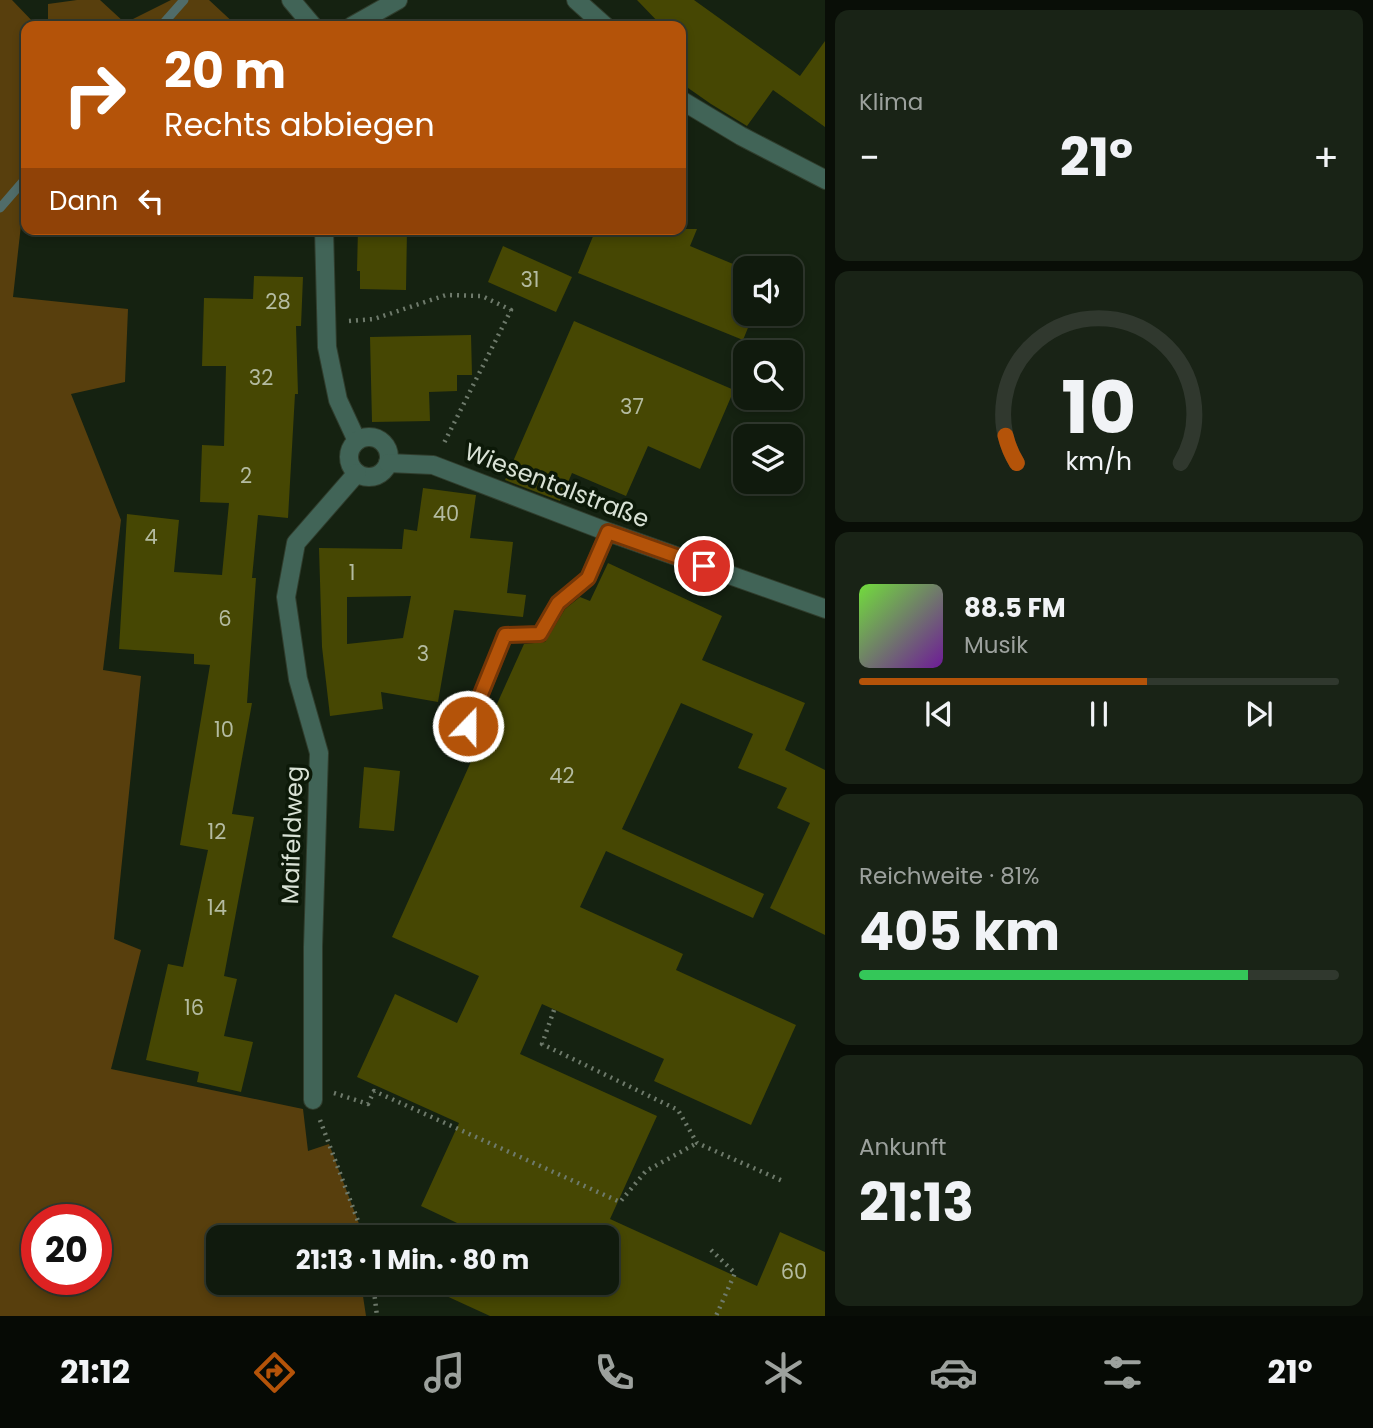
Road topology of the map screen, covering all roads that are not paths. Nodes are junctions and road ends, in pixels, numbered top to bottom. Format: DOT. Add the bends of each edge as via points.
graph roads {
  1 [pos="291,0"];
  2 [pos="398,0"];
  3 [pos="576,0"];
  4 [pos="309,21"];
  5 [pos="361,21"];
  6 [pos="599,21"];
  7 [pos="686,103"];
  8 [pos="825,180"];
  9 [pos="324,235"];
  10 [pos="357,441"];
  11 [pos="388,463"];
  12 [pos="357,473"];
  13 [pos="608,532"];
  14 [pos="825,610"];
  15 [pos="459,749"];
  16 [pos="313,1094"];
  1 -- 4 [label="street"];
  2 -- 5 [label="street"];
  3 -- 6 [label="street"];
  7 -- 8 [label="street"];
  9 -- 10 [label="street" via="327,347 338,400"];
  10 -- 11 [label="street" via="381,440"];
  10 -- 12 [label="street" via="349,455"];
  11 -- 12 [label="street" via="375,477"];
  11 -- 13 [label="street, Wiesentalstraße" via="433,465"];
  12 -- 16 [label="street, Maifeldweg" via="296,543 286,597 298,679 319,754"];
  13 -- 14 [label="street, Wiesentalstraße"];
  13 -- 15 [label="lane" via="588,578 558,603 540,634 505,635"];
}
